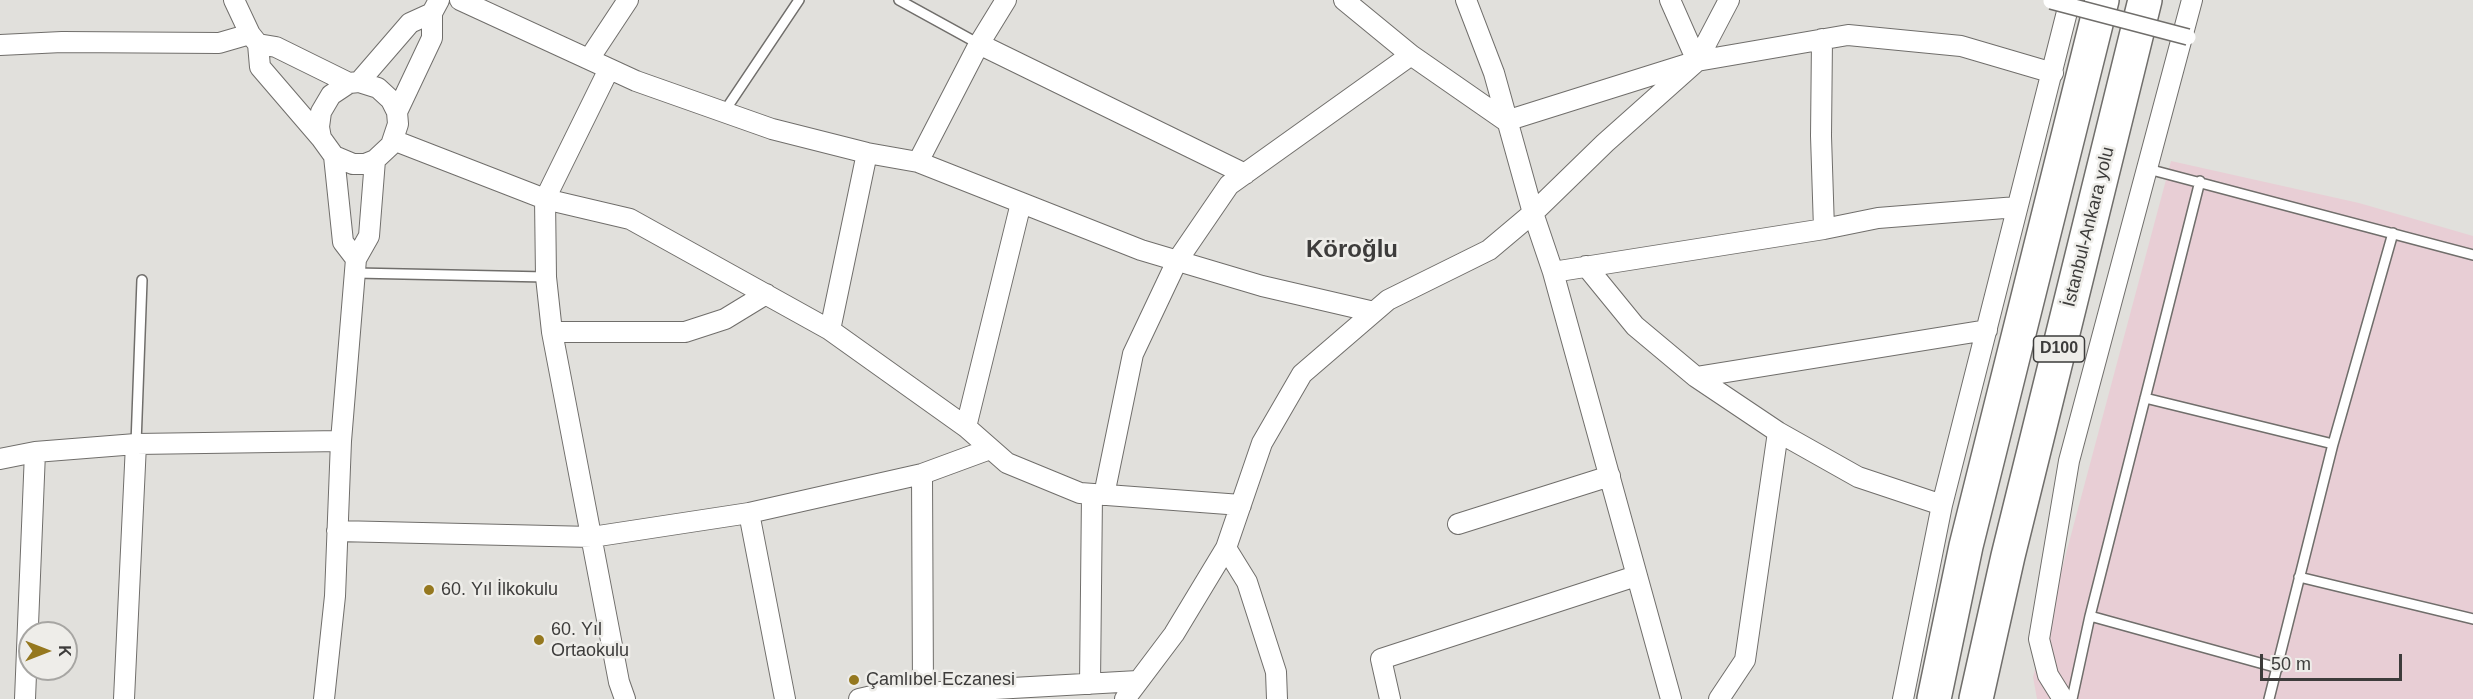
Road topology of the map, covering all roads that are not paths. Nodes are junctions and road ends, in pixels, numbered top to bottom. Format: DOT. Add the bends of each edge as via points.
graph roads {
  1 [pos="234,0"];
  2 [pos="459,0"];
  3 [pos="628,0"];
  4 [pos="799,0"];
  5 [pos="899,0"];
  6 [pos="1005,0"];
  7 [pos="1344,0"];
  8 [pos="1466,0"];
  9 [pos="1670,0"];
  10 [pos="1729,0"];
  11 [pos="2061,0"];
  12 [pos="2102,0"];
  13 [pos="2145,0"];
  14 [pos="2192,0"];
  15 [pos="436,6"];
  16 [pos="2188,37"];
  17 [pos="254,39"];
  18 [pos="1822,39"];
  19 [pos="0,45"];
  20 [pos="979,45"];
  21 [pos="1411,55"];
  22 [pos="589,60"];
  23 [pos="1697,61"];
  24 [pos="609,69"];
  25 [pos="2053,73"];
  26 [pos="354,82"];
  27 [pos="397,111"];
  28 [pos="724,112"];
  29 [pos="1506,121"];
  30 [pos="321,138"];
  31 [pos="393,140"];
  32 [pos="867,153"];
  33 [pos="334,156"];
  34 [pos="375,160"];
  35 [pos="918,162"];
  36 [pos="2148,169"];
  37 [pos="1245,174"];
  38 [pos="2200,182"];
  39 [pos="545,199"];
  40 [pos="1021,203"];
  41 [pos="2017,207"];
  42 [pos="1533,213"];
  43 [pos="1824,229"];
  44 [pos="2393,232"];
  45 [pos="2473,255"];
  46 [pos="1177,261"];
  47 [pos="356,266"];
  48 [pos="1586,266"];
  49 [pos="1553,272"];
  50 [pos="546,277"];
  51 [pos="142,280"];
  52 [pos="766,294"];
  53 [pos="1374,312"];
  54 [pos="830,330"];
  55 [pos="1987,330"];
  56 [pos="552,332"];
  57 [pos="1696,377"];
  58 [pos="2145,398"];
  59 [pos="966,427"];
  60 [pos="1778,432"];
  61 [pos="341,441"];
  62 [pos="136,444"];
  63 [pos="2333,444"];
  64 [pos="990,449"];
  65 [pos="35,452"];
  66 [pos="0,459"];
  67 [pos="922,474"];
  68 [pos="1610,476"];
  69 [pos="1098,494"];
  70 [pos="1241,505"];
  71 [pos="1942,505"];
  72 [pos="749,513"];
  73 [pos="1458,524"];
  74 [pos="337,531"];
  75 [pos="592,537"];
  76 [pos="1226,548"];
  77 [pos="1636,576"];
  78 [pos="2299,577"];
  79 [pos="2090,616"];
  80 [pos="2473,619"];
  81 [pos="2278,668"];
  82 [pos="1138,681"];
  83 [pos="1090,684"];
  84 [pos="923,696"];
  85 [pos="25,699"];
  86 [pos="124,699"];
  87 [pos="324,699"];
  88 [pos="625,699"];
  89 [pos="785,699"];
  90 [pos="859,699"];
  91 [pos="1125,699"];
  92 [pos="1277,699"];
  93 [pos="1390,699"];
  94 [pos="1671,699"];
  95 [pos="1719,699"];
  96 [pos="1903,699"];
  97 [pos="1934,699"];
  98 [pos="1976,699"];
  99 [pos="2063,699"];
  100 [pos="2072,699"];
  101 [pos="2270,699"];
  1 -- 17 [label="street"];
  2 -- 22 [label="street"];
  3 -- 22 [label="street"];
  4 -- 28 [label="lane"];
  5 -- 20 [label="lane"];
  6 -- 20 [label="street"];
  7 -- 21 [label="street"];
  8 -- 29 [label="street" via="1494,73"];
  9 -- 23 [label="street"];
  10 -- 23 [label="street"];
  11 -- 16 [label="street, bridge"];
  11 -- 25 [label="street"];
  12 -- 97 [label="highway, D100" via="1966,546"];
  13 -- 98 [label="highway, İstanbul-Ankara yolu / D100"];
  14 -- 36 [label="street"];
  15 -- 26 [label="street" via="410,23"];
  15 -- 27 [label="street" via="432,38"];
  17 -- 19 [label="street" via="219,43"];
  17 -- 26 [label="street"];
  17 -- 30 [label="street" via="260,67"];
  18 -- 23 [label="street"];
  18 -- 25 [label="street" via="1848,35 1961,46"];
  18 -- 43 [label="street"];
  20 -- 35 [label="street"];
  20 -- 37 [label="street"];
  21 -- 29 [label="street"];
  21 -- 37 [label="street"];
  22 -- 24 [label="street"];
  23 -- 29 [label="street"];
  23 -- 42 [label="street"];
  24 -- 28 [label="street"];
  24 -- 39 [label="street"];
  25 -- 41 [label="street"];
  26 -- 27 [label="street" via="372,84 384,92"];
  26 -- 30 [label="street" via="339,88 325,103 320,120"];
  27 -- 31 [label="street"];
  28 -- 32 [label="street" via="772,129"];
  29 -- 42 [label="street"];
  30 -- 33 [label="street"];
  31 -- 34 [label="street"];
  31 -- 39 [label="street"];
  32 -- 35 [label="street"];
  32 -- 54 [label="street"];
  33 -- 34 [label="street" via="353,164"];
  33 -- 47 [label="street" via="343,242"];
  34 -- 47 [label="street" via="369,236"];
  35 -- 40 [label="street"];
  36 -- 38 [label="lane"];
  36 -- 99 [label="street" via="2069,461 2039,639 2048,675"];
  37 -- 46 [label="street" via="1229,185"];
  38 -- 44 [label="lane"];
  38 -- 58 [label="lane"];
  39 -- 50 [label="street"];
  39 -- 52 [label="street" via="630,219"];
  40 -- 46 [label="street"];
  40 -- 59 [label="street"];
  41 -- 43 [label="street" via="1878,218"];
  41 -- 55 [label="street"];
  42 -- 49 [label="street"];
  42 -- 53 [label="street" via="1489,250 1388,300"];
  43 -- 48 [label="street"];
  44 -- 45 [label="lane"];
  44 -- 63 [label="lane"];
  46 -- 53 [label="street"];
  46 -- 69 [label="street" via="1133,354"];
  47 -- 50 [label="lane"];
  47 -- 61 [label="street"];
  48 -- 49 [label="street"];
  48 -- 57 [label="street" via="1635,326"];
  49 -- 68 [label="street"];
  50 -- 56 [label="street"];
  51 -- 62 [label="lane"];
  52 -- 54 [label="street"];
  52 -- 56 [label="street" via="725,319 685,332"];
  53 -- 70 [label="street" via="1302,374 1262,443"];
  54 -- 59 [label="street"];
  55 -- 57 [label="street"];
  55 -- 71 [label="street"];
  56 -- 75 [label="street"];
  57 -- 60 [label="street"];
  58 -- 63 [label="lane"];
  58 -- 79 [label="lane"];
  59 -- 64 [label="street"];
  60 -- 71 [label="street" via="1858,477"];
  60 -- 95 [label="street" via="1745,660"];
  61 -- 62 [label="street"];
  61 -- 74 [label="street"];
  62 -- 65 [label="street"];
  62 -- 86 [label="street"];
  63 -- 78 [label="lane"];
  64 -- 67 [label="street"];
  64 -- 69 [label="street" via="1007,463 1080,493"];
  65 -- 66 [label="street"];
  65 -- 85 [label="street"];
  67 -- 72 [label="street"];
  67 -- 84 [label="street"];
  68 -- 73 [label="street"];
  68 -- 77 [label="street"];
  69 -- 70 [label="street"];
  69 -- 83 [label="street"];
  70 -- 76 [label="street"];
  71 -- 96 [label="street"];
  72 -- 75 [label="street"];
  72 -- 89 [label="street"];
  74 -- 75 [label="street"];
  74 -- 87 [label="street" via="335,596"];
  75 -- 88 [label="street"];
  76 -- 82 [label="street" via="1174,634"];
  76 -- 92 [label="street" via="1247,582 1276,672"];
  77 -- 93 [label="street" via="1381,659"];
  77 -- 94 [label="street"];
  78 -- 80 [label="lane"];
  78 -- 81 [label="lane"];
  79 -- 81 [label="lane"];
  79 -- 100 [label="lane"];
  81 -- 101 [label="lane"];
  82 -- 83 [label="street"];
  82 -- 91 [label="street"];
  83 -- 84 [label="street"];
  84 -- 90 [label="street" via="898,690"];
}
